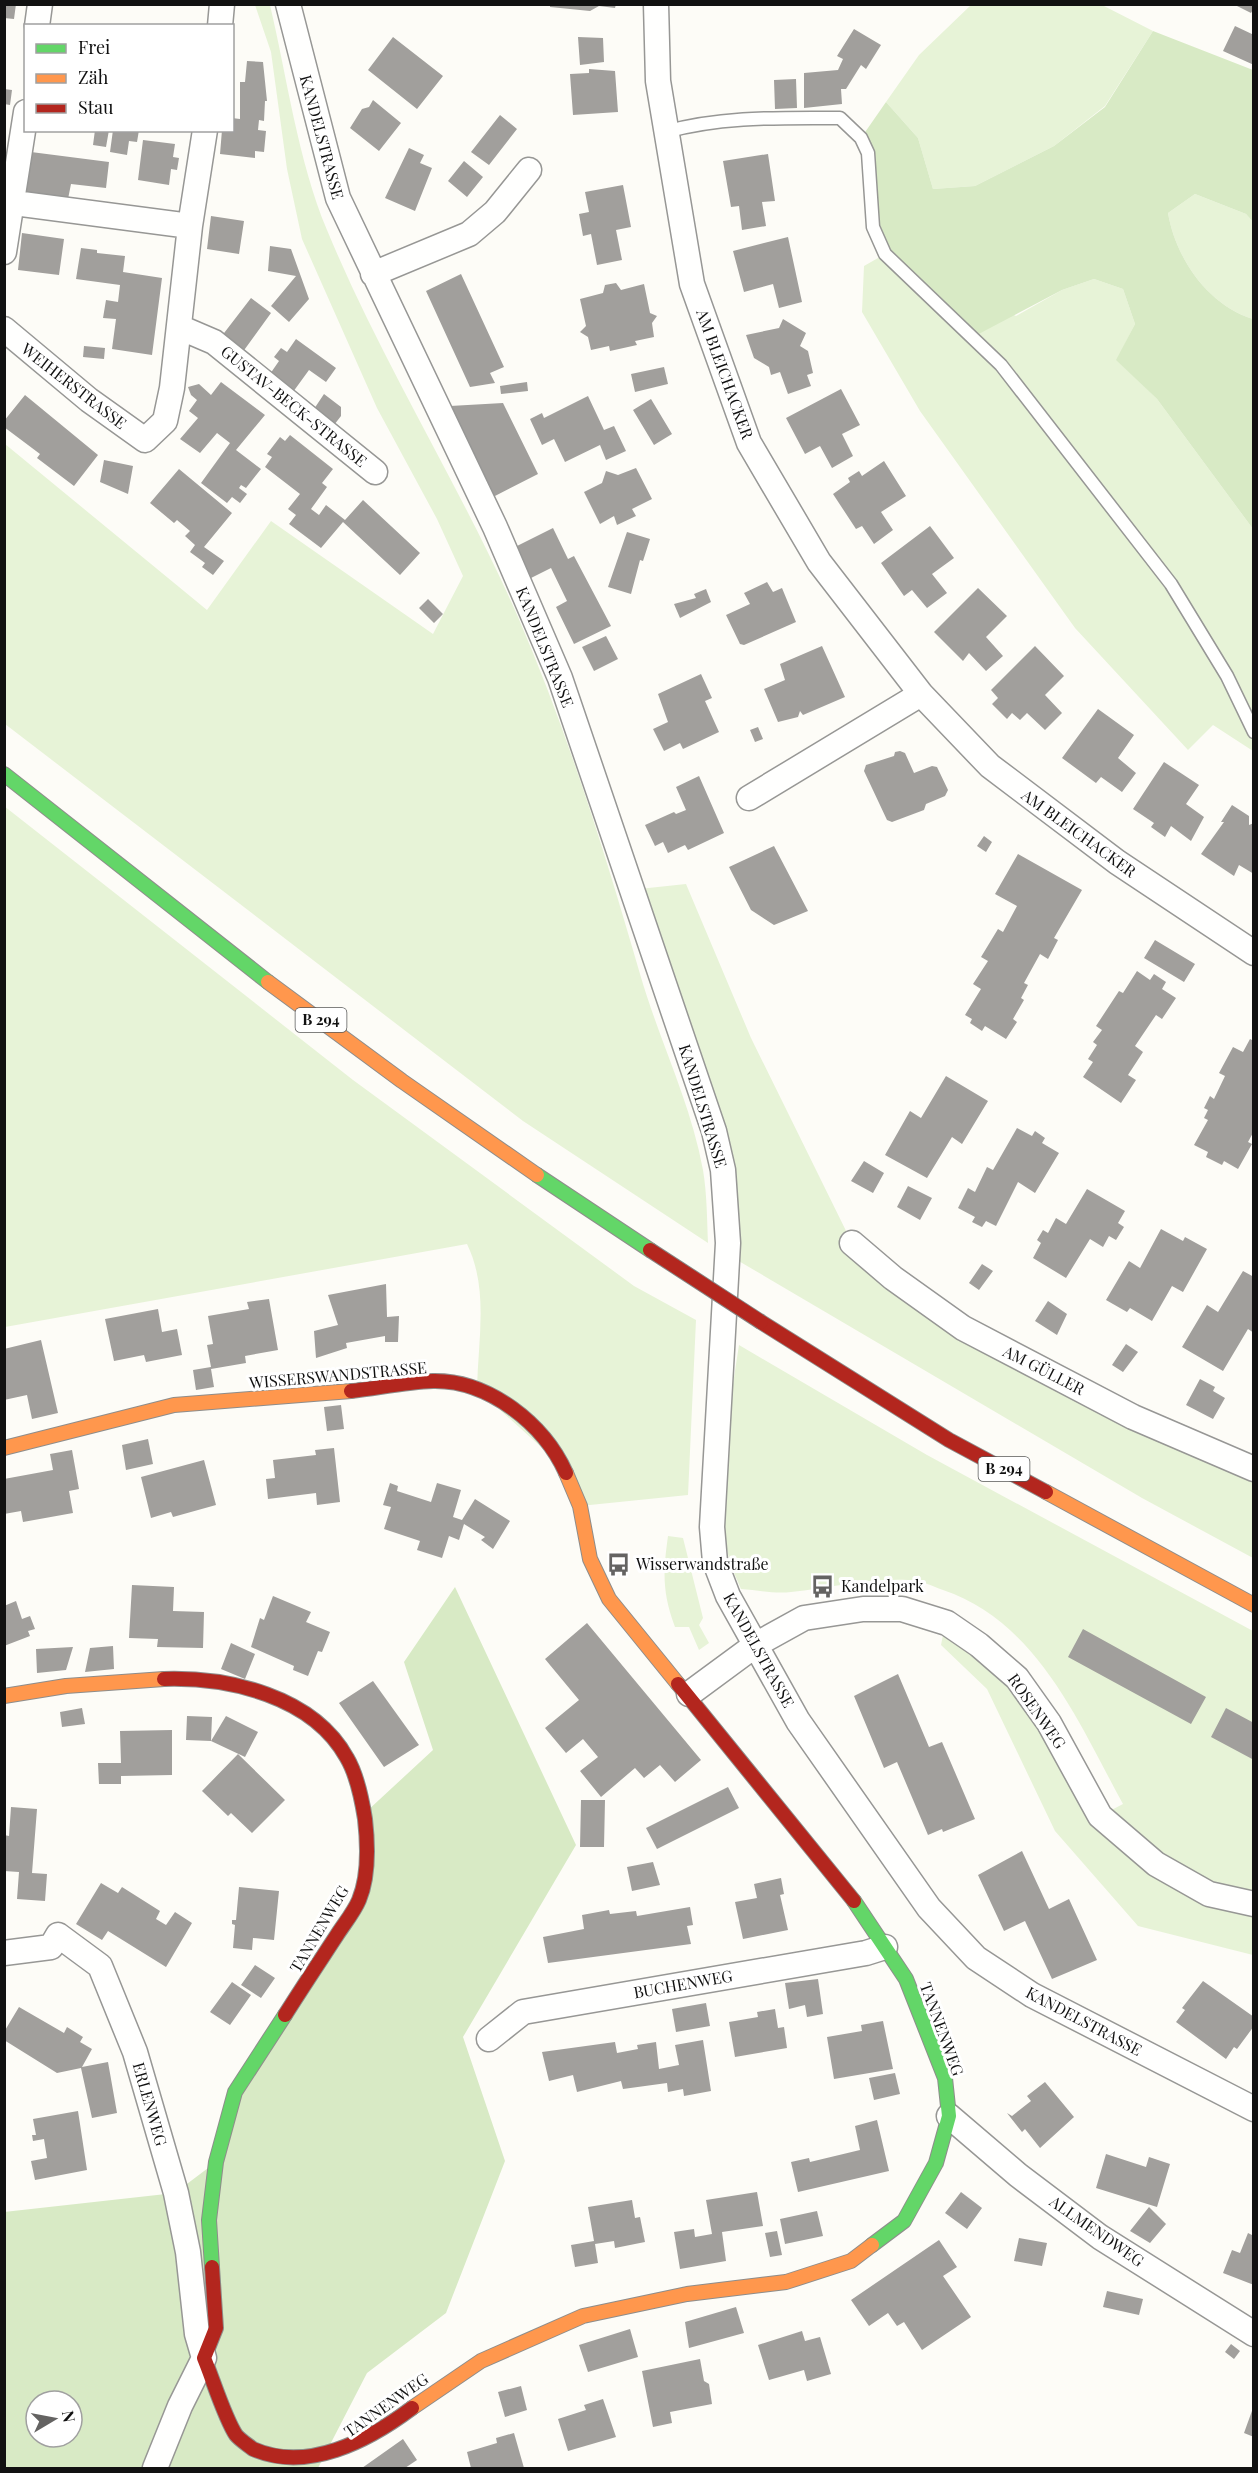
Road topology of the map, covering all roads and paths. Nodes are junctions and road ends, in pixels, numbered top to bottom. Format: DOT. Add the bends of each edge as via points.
graph roads {
  1 [pos="40,4"];
  2 [pos="222,4"];
  3 [pos="288,4"];
  4 [pos="656,4"];
  5 [pos="38,24"];
  6 [pos="220,24"];
  7 [pos="24,123"];
  8 [pos="205,132"];
  9 [pos="665,132"];
  10 [pos="530,170"];
  11 [pos="11,198"];
  12 [pos="190,226"];
  13 [pos="4,252"];
  14 [pos="373,274"];
  15 [pos="179,327"];
  16 [pos="4,329"];
  17 [pos="375,472"];
  18 [pos="921,693"];
  19 [pos="1254,732"];
  20 [pos="4,774"];
  21 [pos="749,798"];
  22 [pos="1254,953"];
  23 [pos="852,1243"];
  24 [pos="4,1448"];
  25 [pos="1254,1469"];
  26 [pos="1254,1605"];
  27 [pos="757,1644"];
  28 [pos="689,1694"];
  29 [pos="4,1696"];
  30 [pos="1254,1904"];
  31 [pos="885,1947"];
  32 [pos="4,1953"];
  33 [pos="489,2038"];
  34 [pos="1254,2109"];
  35 [pos="949,2116"];
  36 [pos="1254,2334"];
  37 [pos="204,2358"];
  38 [pos="156,2469"];
  1 -- 5 [label="street"];
  2 -- 6 [label="street"];
  3 -- 14 [label="street, KANDELSTRASSE" via="338,198"];
  4 -- 9 [label="street, AM BLEICHACKER" via="658,81"];
  7 -- 11 [label="street"];
  8 -- 12 [label="street"];
  9 -- 18 [label="street, AM BLEICHACKER" via="692,284 749,443 819,562"];
  9 -- 19 [label="lane" via="698,123 756,118 840,118 861,138 868,153 873,227 885,254 1000,365 1170,584 1227,676"];
  10 -- 14 [label="street" via="495,212 469,234"];
  11 -- 12 [label="street" via="22,204"];
  11 -- 13 [label="street"];
  12 -- 15 [label="street"];
  14 -- 27 [label="street, KANDELSTRASSE" via="481,498 560,678 714,1131 723,1170 728,1243 714,1489 715,1562 728,1596"];
  15 -- 16 [label="street, WEIHERSTRASSE" via="165,420 145,441"];
  15 -- 17 [label="street, GUSTAV-BECK-STRASSE" via="214,342"];
  18 -- 21 [label="street"];
  18 -- 22 [label="street, AM BLEICHACKER" via="990,766 1020,790 1117,862"];
  20 -- 26 [label="main road, B 294, bridge" via="120,869 538,1178 949,1440"];
  23 -- 25 [label="street, AM GÜLLER" via="963,1328 1133,1417"];
  24 -- 28 [label="main road, WISSERSWANDSTRASSE" via="174,1405 435,1382 477,1389 511,1407 541,1434 563,1467 580,1506 590,1559 609,1599"];
  27 -- 28 [label="street, ROSENWEG"];
  27 -- 30 [label="street, ROSENWEG" via="804,1618 863,1609 902,1609 947,1623 1017,1678 1049,1723 1101,1816 1156,1864 1209,1894"];
  27 -- 34 [label="street, KANDELSTRASSE" via="798,1721 929,1908 976,1958 1032,1995"];
  28 -- 31 [label="main road, TANNENWEG" via="820,1856"];
  29 -- 37 [label="main road, TANNENWEG" via="30,1690 182,1678 223,1681 270,1695 314,1720 347,1757 366,1812 368,1870 359,1901 236,2092 213,2185 209,2220 216,2328"];
  31 -- 33 [label="street, BUCHENWEG" via="523,2012"];
  31 -- 35 [label="main road, TANNENWEG" via="906,1979 945,2078"];
  32 -- 37 [label="street, ERLENWEG" via="51,1947 58,1935 100,1966 135,2052 176,2193"];
  35 -- 36 [label="street, ALLMENDWEG" via="1100,2237"];
  35 -- 37 [label="main road, TANNENWEG" via="936,2163 904,2221 851,2261 786,2282 687,2294 583,2316 481,2361 364,2444 329,2461 294,2468 264,2458 236,2435"];
  37 -- 38 [label="street"];
}
